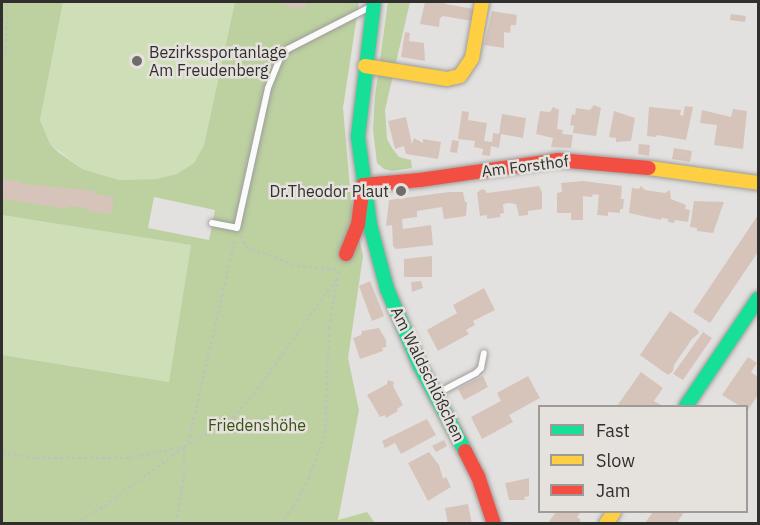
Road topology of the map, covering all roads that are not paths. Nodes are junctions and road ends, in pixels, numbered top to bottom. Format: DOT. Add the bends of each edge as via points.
graph roads {
  1 [pos="482,2"];
  2 [pos="374,3"];
  3 [pos="365,66"];
  4 [pos="759,183"];
  5 [pos="363,185"];
  6 [pos="212,223"];
  7 [pos="346,254"];
  8 [pos="759,300"];
  9 [pos="484,353"];
  10 [pos="435,395"];
  11 [pos="687,405"];
  12 [pos="494,524"];
  1 -- 3 [label="street" via="472,58 460,76 447,79"];
  2 -- 3 [label="street"];
  2 -- 6 [label="lane" via="280,56 268,88 237,228"];
  3 -- 5 [label="street" via="358,136"];
  4 -- 5 [label="street, Am Forsthof" via="614,163 558,160"];
  5 -- 7 [label="street" via="358,225"];
  5 -- 10 [label="street, Am Waldschlößchen" via="387,289"];
  8 -- 11 [label="street"];
  9 -- 10 [label="lane" via="476,373"];
  10 -- 12 [label="street, Am Waldschlößchen" via="478,476"];
}
